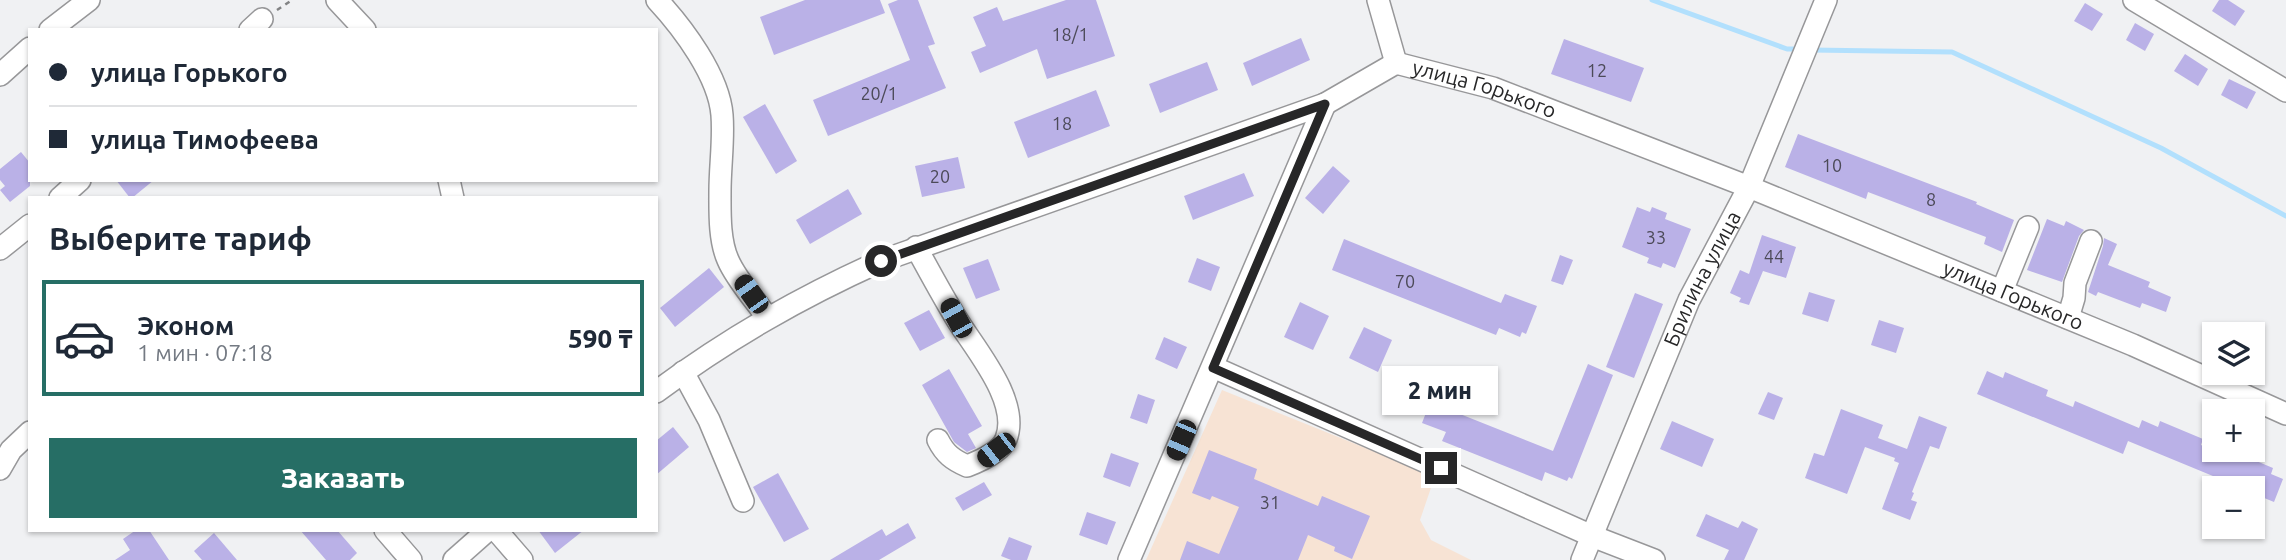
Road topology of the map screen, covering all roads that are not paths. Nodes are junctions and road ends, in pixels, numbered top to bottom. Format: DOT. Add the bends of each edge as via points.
graph roads {
  1 [pos="89,0"];
  2 [pos="337,0"];
  3 [pos="657,0"];
  4 [pos="1378,0"];
  5 [pos="1826,0"];
  6 [pos="2134,0"];
  7 [pos="53,28"];
  8 [pos="363,28"];
  9 [pos="28,50"];
  10 [pos="1396,63"];
  11 [pos="0,75"];
  12 [pos="2286,91"];
  13 [pos="1325,104"];
  14 [pos="78,182"];
  15 [pos="1748,187"];
  16 [pos="62,196"];
  17 [pos="28,227"];
  18 [pos="2028,227"];
  19 [pos="2091,241"];
  20 [pos="916,247"];
  21 [pos="0,249"];
  22 [pos="2002,291"];
  23 [pos="767,317"];
  24 [pos="2068,318"];
  25 [pos="1213,368"];
  26 [pos="683,372"];
  27 [pos="658,391"];
  28 [pos="2286,414"];
  29 [pos="28,434"];
  30 [pos="938,440"];
  31 [pos="0,469"];
  32 [pos="743,501"];
  33 [pos="387,532"];
  34 [pos="486,532"];
  35 [pos="498,532"];
  36 [pos="1592,536"];
  37 [pos="411,560"];
  38 [pos="454,560"];
  39 [pos="522,560"];
  40 [pos="1129,560"];
  41 [pos="1582,560"];
  42 [pos="1600,560"];
  43 [pos="1654,560"];
  1 -- 7 [label="street"];
  2 -- 8 [label="street"];
  3 -- 23 [label="street" via="700,58 715,90 722,114 720,204 727,259"];
  4 -- 10 [label="street"];
  5 -- 15 [label="street, Брилина улица"];
  6 -- 12 [label="street"];
  9 -- 11 [label="street"];
  10 -- 13 [label="street, улица Горького"];
  10 -- 15 [label="street, улица Горького" via="1493,88"];
  13 -- 20 [label="street, улица Горького"];
  13 -- 25 [label="street"];
  14 -- 16 [label="street"];
  15 -- 22 [label="street, улица Горького"];
  15 -- 36 [label="street, Брилина улица" via="1689,300"];
  17 -- 21 [label="street"];
  18 -- 22 [label="street"];
  19 -- 24 [label="street"];
  20 -- 23 [label="street, улица Горького"];
  20 -- 30 [label="street" via="1000,387 1006,407 1006,441 984,459 967,466 944,452"];
  22 -- 24 [label="street, улица Горького"];
  23 -- 26 [label="street, улица Горького"];
  24 -- 28 [label="street, улица Горького"];
  25 -- 36 [label="street"];
  25 -- 40 [label="street"];
  26 -- 27 [label="street, улица Горького"];
  26 -- 32 [label="street"];
  29 -- 31 [label="street"];
  33 -- 37 [label="street"];
  34 -- 38 [label="street"];
  35 -- 39 [label="street"];
  36 -- 41 [label="street, Брилина улица"];
  36 -- 42 [label="street"];
  36 -- 43 [label="street"];
}
